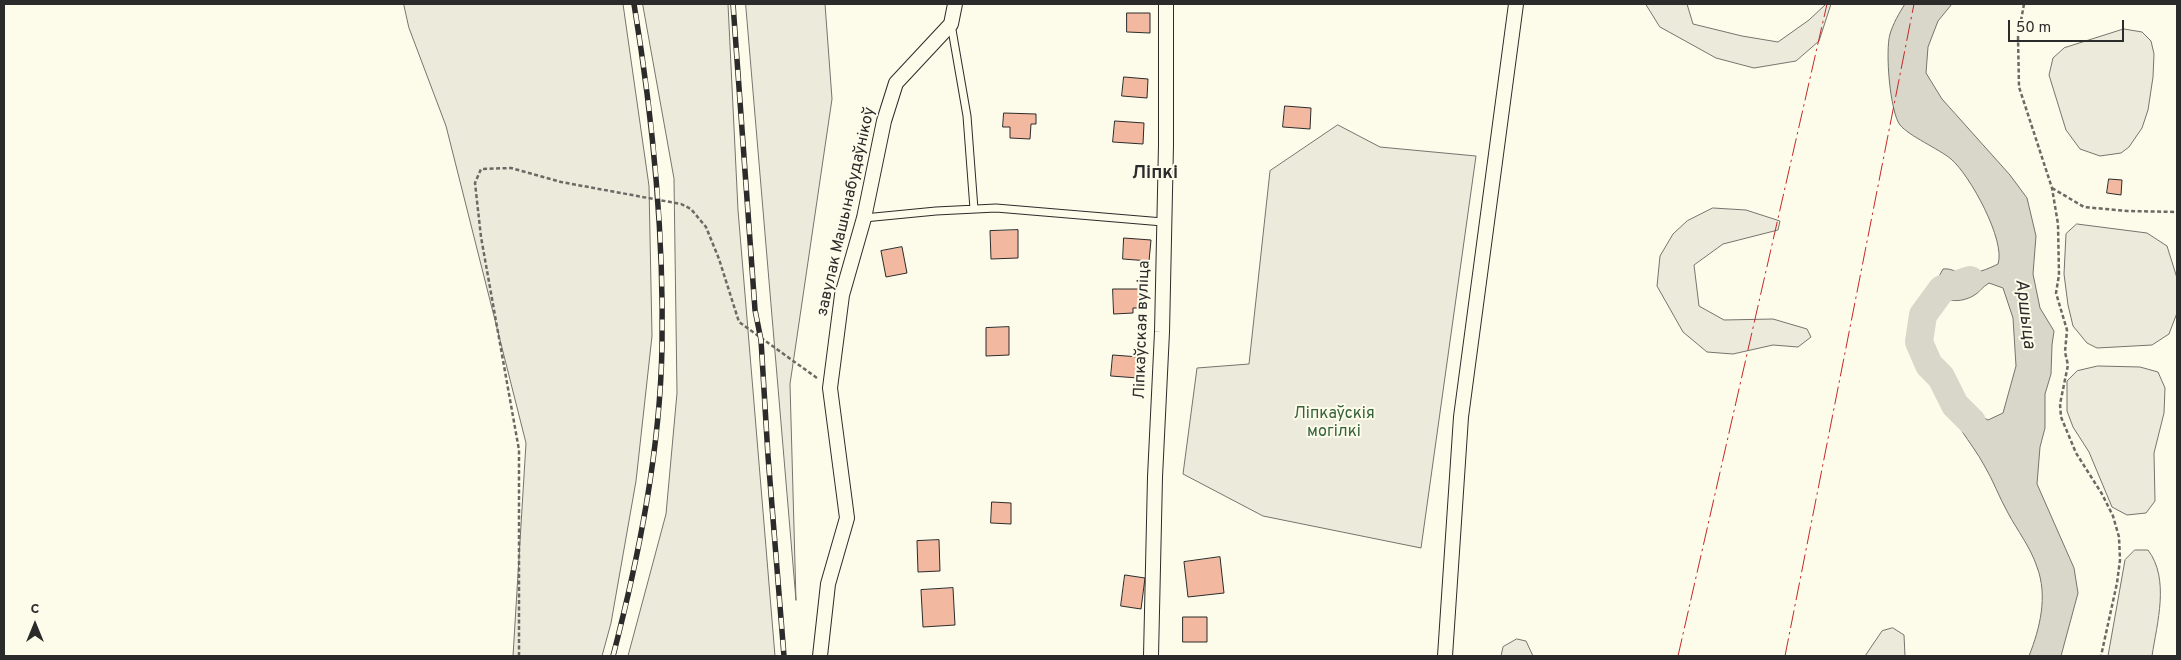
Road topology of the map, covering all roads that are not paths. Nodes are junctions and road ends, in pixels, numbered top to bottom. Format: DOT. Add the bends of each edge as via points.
graph roads {
  1 [pos="955,4"];
  2 [pos="1166,4"];
  3 [pos="1516,4"];
  4 [pos="951,24"];
  5 [pos="974,209"];
  6 [pos="864,218"];
  7 [pos="1163,222"];
  8 [pos="820,656"];
  9 [pos="1151,656"];
  10 [pos="1445,656"];
  1 -- 4 [label="street"];
  2 -- 7 [label="street, Ліпкаўская вуліца"];
  3 -- 10 [label="street" via="1461,418"];
  4 -- 5 [label="lane" via="967,116"];
  4 -- 6 [label="street, завулак Машынабудаўнікоў" via="896,83 884,121"];
  5 -- 6 [label="lane"];
  5 -- 7 [label="lane" via="996,208"];
  6 -- 8 [label="street, завулак Машынабудаўнікоў" via="842,295 830,388 846,518 828,584"];
  7 -- 9 [label="street, Ліпкаўская вуліца"];
}
